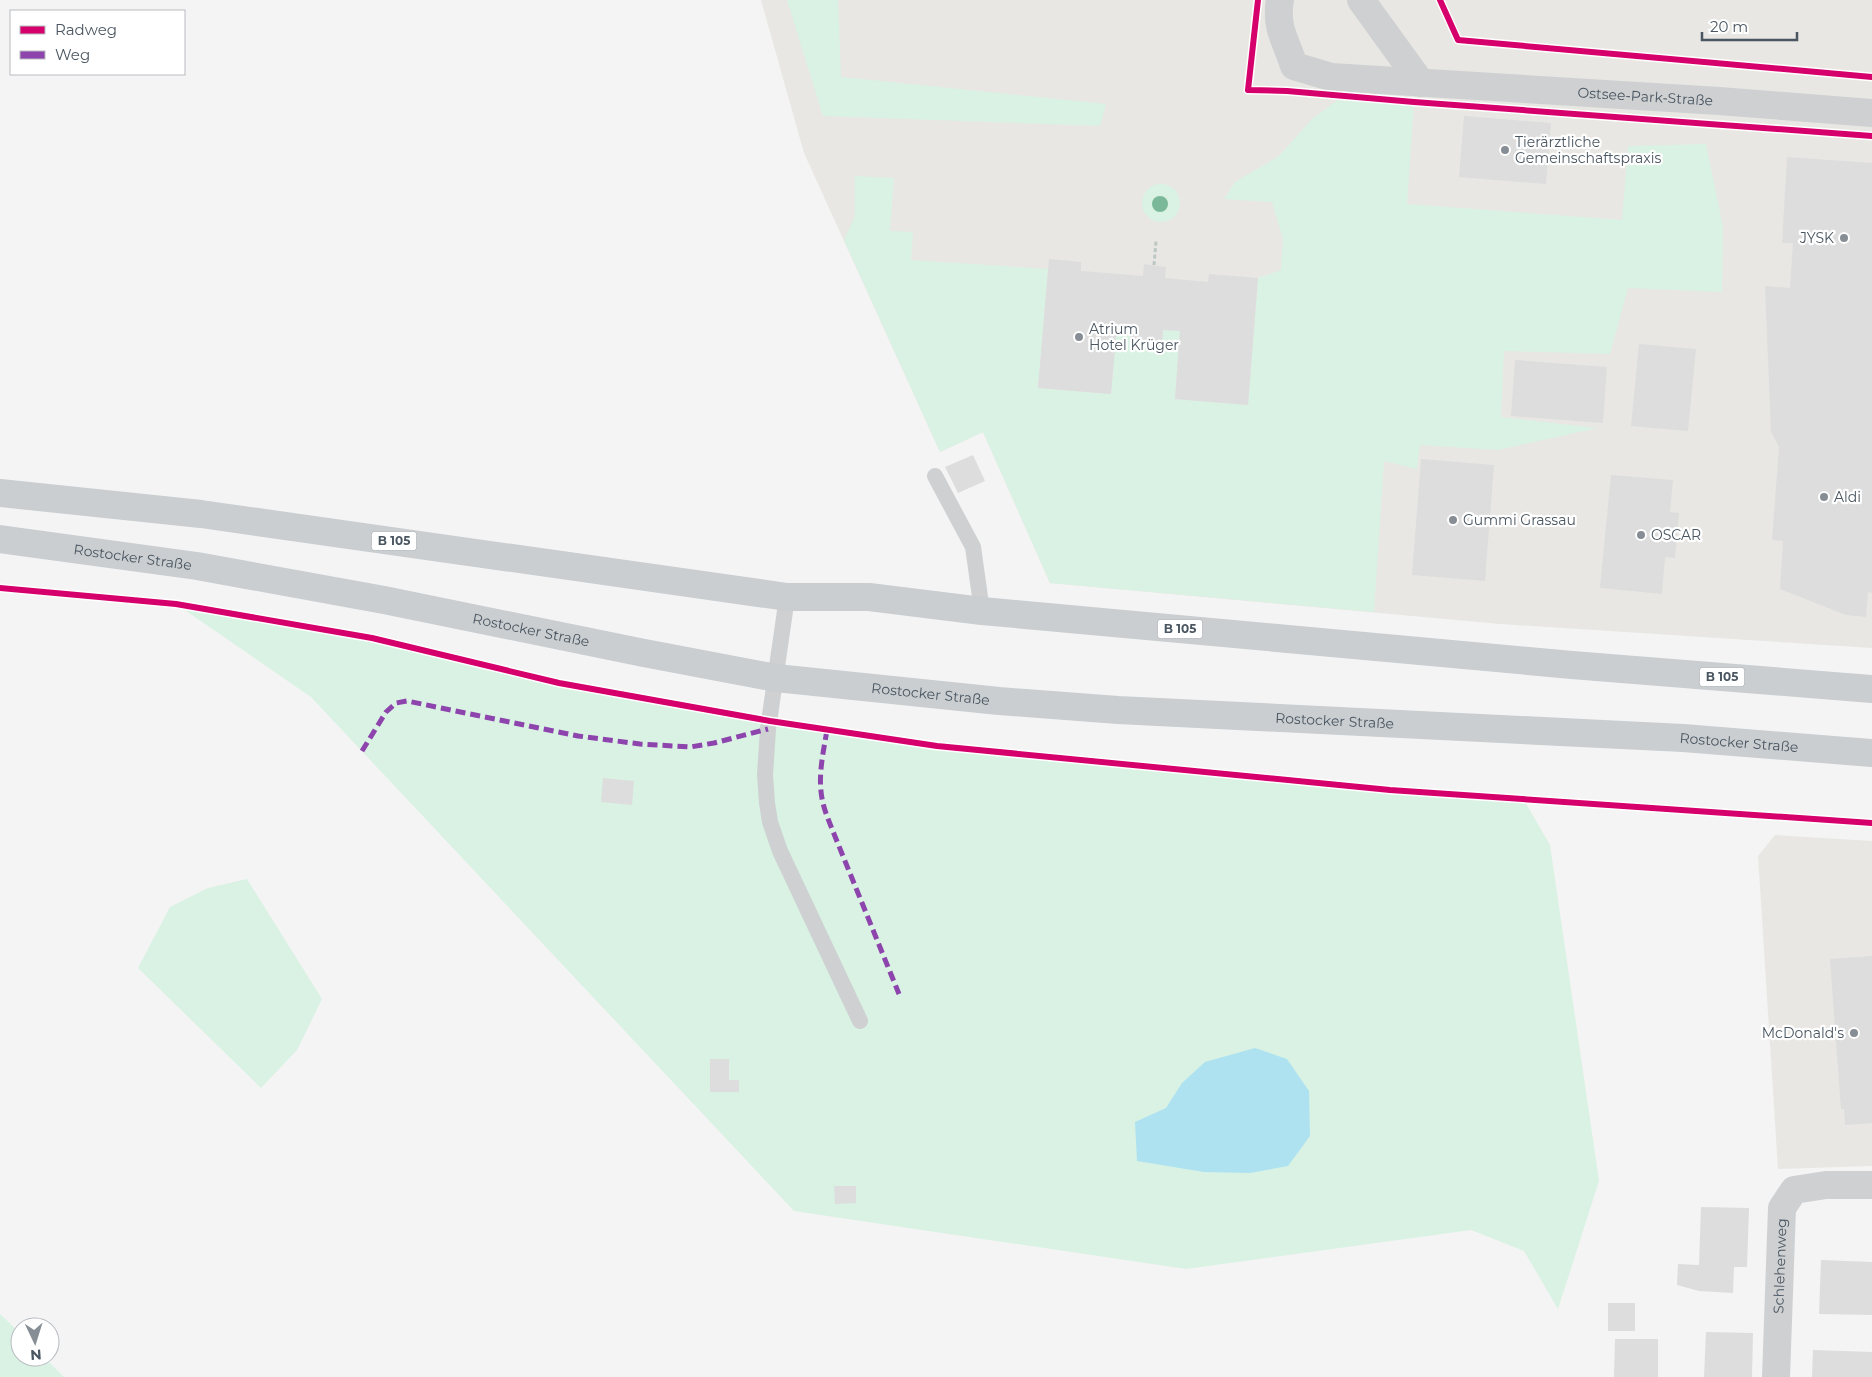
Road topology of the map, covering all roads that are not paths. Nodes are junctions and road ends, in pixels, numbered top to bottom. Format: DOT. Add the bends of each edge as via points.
graph roads {
  1 [pos="1280,0"];
  2 [pos="1361,0"];
  3 [pos="1420,83"];
  4 [pos="1872,113"];
  5 [pos="935,476"];
  6 [pos="0,493"];
  7 [pos="0,539"];
  8 [pos="787,597"];
  9 [pos="982,611"];
  10 [pos="776,678"];
  11 [pos="1872,689"];
  12 [pos="1872,753"];
  13 [pos="860,1022"];
  14 [pos="1872,1186"];
  15 [pos="1776,1377"];
  1 -- 3 [label="street, Ostsee-Park-Straße" via="1280,28 1294,66 1331,77"];
  2 -- 3 [label="street"];
  3 -- 4 [label="street, Ostsee-Park-Straße"];
  5 -- 9 [label="lane" via="973,547"];
  6 -- 8 [label="main road, B 105" via="201,514"];
  7 -- 10 [label="main road, Rostocker Straße" via="197,566"];
  8 -- 9 [label="main road, B 105" via="869,597"];
  8 -- 10 [label="lane"];
  9 -- 11 [label="main road, B 105"];
  10 -- 12 [label="main road, Rostocker Straße" via="1118,710 1683,738"];
  10 -- 13 [label="lane" via="765,775 770,822 780,851"];
  14 -- 15 [label="street, Schlehenweg" via="1826,1185 1794,1190 1782,1208"];
}
